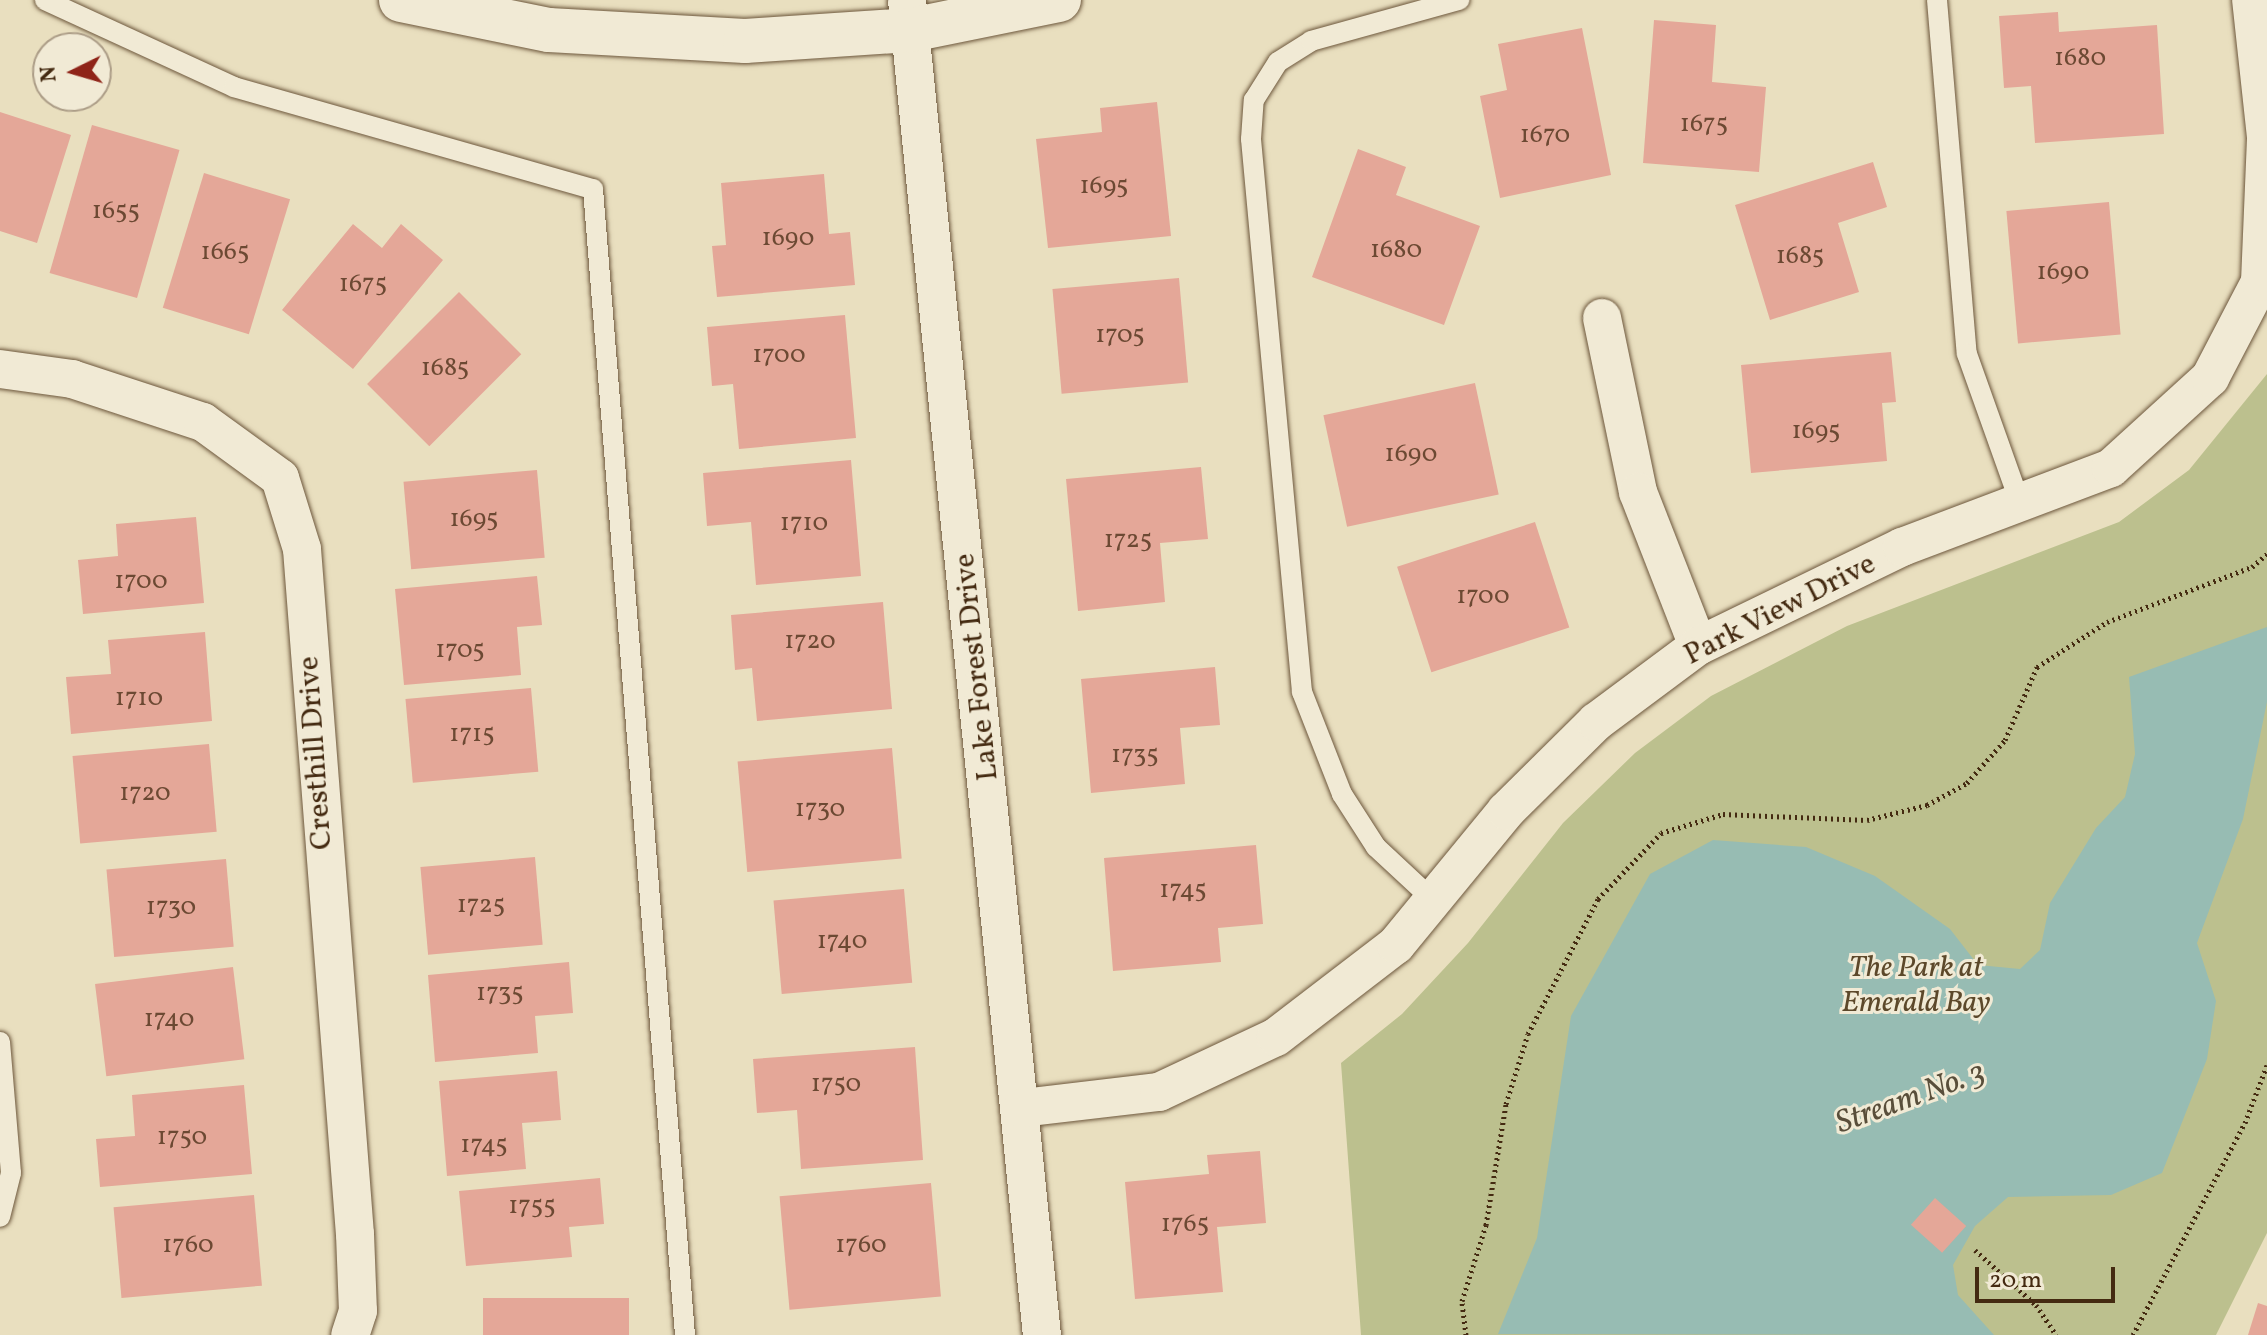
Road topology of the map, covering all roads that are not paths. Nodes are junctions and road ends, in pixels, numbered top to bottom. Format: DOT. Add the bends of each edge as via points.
graph roads {
  1 [pos="45,0"];
  2 [pos="401,0"];
  3 [pos="1059,0"];
  4 [pos="1459,0"];
  5 [pos="1937,0"];
  6 [pos="2251,0"];
  7 [pos="909,15"];
  8 [pos="1602,318"];
  9 [pos="0,369"];
  10 [pos="2020,503"];
  11 [pos="1698,646"];
  12 [pos="1433,900"];
  13 [pos="0,1042"];
  14 [pos="1022,1108"];
  15 [pos="0,1217"];
  16 [pos="350,1335"];
  17 [pos="685,1335"];
  18 [pos="1042,1335"];
  1 -- 17 [label="lane" via="234,87 593,189"];
  2 -- 7 [label="main road" via="490,20 607,36 782,40"];
  3 -- 7 [label="main road"];
  4 -- 12 [label="lane" via="1311,41 1278,62 1254,100 1251,139 1302,692 1320,751 1342,794 1376,847"];
  5 -- 10 [label="lane" via="1967,354"];
  6 -- 10 [label="street, Park View Drive" via="2266,137 2260,282 2210,378 2111,468"];
  7 -- 14 [label="street, Lake Forest Drive"];
  8 -- 11 [label="street" via="1638,492"];
  9 -- 16 [label="street, Cresthill Drive" via="72,379 203,422 280,478 302,549 355,1234 358,1311"];
  10 -- 11 [label="street, Park View Drive" via="1902,547"];
  11 -- 12 [label="street, Park View Drive" via="1596,722 1506,811"];
  12 -- 14 [label="street, Park View Drive" via="1396,945 1276,1037 1159,1092"];
  13 -- 15 [label="lane" via="11,1173"];
  14 -- 18 [label="street, Lake Forest Drive"];
}
